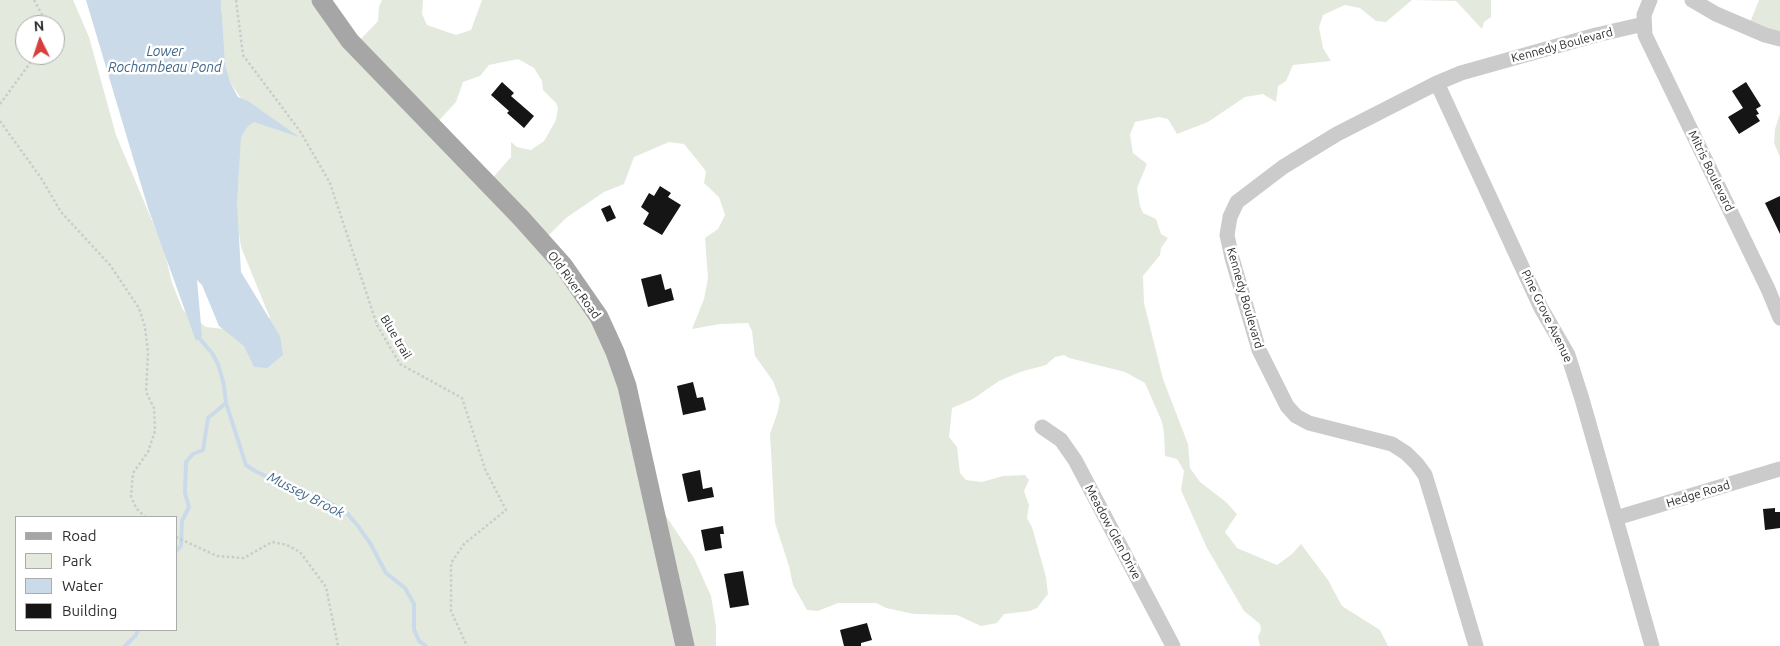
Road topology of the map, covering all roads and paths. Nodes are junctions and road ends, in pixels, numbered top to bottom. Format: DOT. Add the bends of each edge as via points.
graph roads {
  1 [pos="34,0"];
  2 [pos="236,0"];
  3 [pos="321,0"];
  4 [pos="1650,0"];
  5 [pos="1692,0"];
  6 [pos="42,15"];
  7 [pos="1644,24"];
  8 [pos="1780,40"];
  9 [pos="29,65"];
  10 [pos="1438,83"];
  11 [pos="0,104"];
  12 [pos="0,121"];
  13 [pos="1774,287"];
  14 [pos="1780,318"];
  15 [pos="1042,427"];
  16 [pos="1780,469"];
  17 [pos="144,516"];
  18 [pos="1616,518"];
  19 [pos="178,538"];
  20 [pos="338,646"];
  21 [pos="467,646"];
  22 [pos="685,646"];
  23 [pos="1173,646"];
  24 [pos="1476,646"];
  25 [pos="1652,646"];
  1 -- 6 [label="path"];
  2 -- 21 [label="path, Blue trail" via="243,55 300,131 330,183 377,325 400,364 462,398 485,469 506,510 464,544 451,563 451,611"];
  3 -- 22 [label="main road, Old River Road" via="350,41 563,266 603,326 627,386"];
  4 -- 7 [label="street"];
  5 -- 8 [label="street"];
  7 -- 10 [label="street, Kennedy Boulevard" via="1461,73"];
  7 -- 13 [label="street, Mitris Boulevard" via="1646,35"];
  9 -- 11 [label="path"];
  10 -- 18 [label="street, Pine Grove Avenue" via="1541,308 1568,355"];
  10 -- 24 [label="street, Kennedy Boulevard" via="1337,134 1283,166 1237,202 1227,235 1259,350 1287,406 1309,424 1392,444 1406,453 1425,475"];
  12 -- 17 [label="path" via="61,212 110,265 139,308 148,354 146,392 154,408 155,431 148,452 133,473 131,496"];
  13 -- 14 [label="street, Mitris Boulevard"];
  15 -- 23 [label="street, Meadow Glen Drive" via="1061,440 1075,460"];
  16 -- 18 [label="street, Hedge Road"];
  18 -- 25 [label="street, Pine Grove Avenue"];
  19 -- 20 [label="path" via="217,556 244,558 272,542 300,552 326,587"];
}
